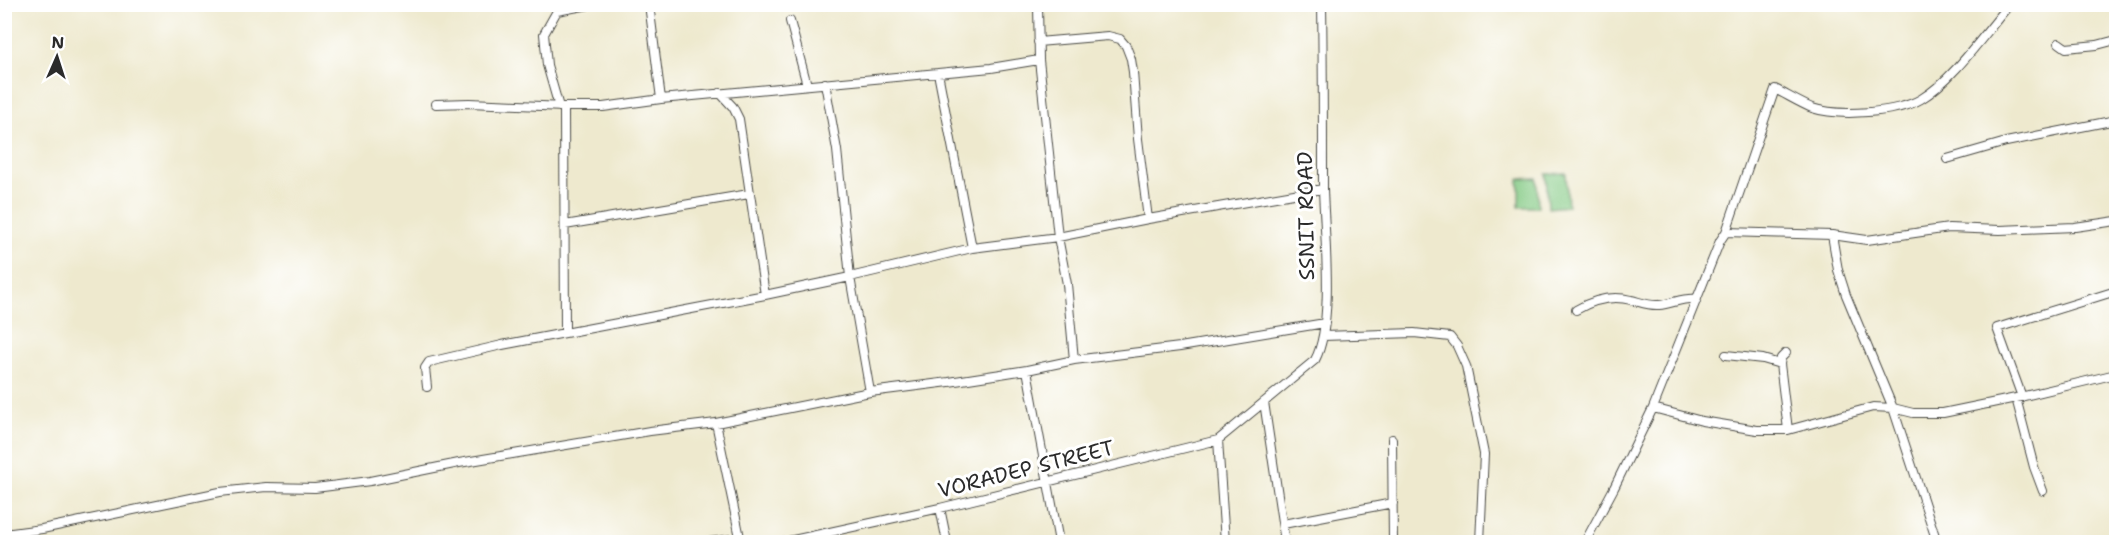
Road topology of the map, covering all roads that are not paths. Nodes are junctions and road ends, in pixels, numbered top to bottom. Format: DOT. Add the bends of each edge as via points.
graph roads {
  1 [pos="594,4"];
  2 [pos="649,4"];
  3 [pos="1038,4"];
  4 [pos="1322,4"];
  5 [pos="2010,4"];
  6 [pos="556,8"];
  7 [pos="790,21"];
  8 [pos="2116,40"];
  9 [pos="1038,42"];
  10 [pos="2059,43"];
  11 [pos="1039,60"];
  12 [pos="938,73"];
  13 [pos="825,83"];
  14 [pos="807,85"];
  15 [pos="720,93"];
  16 [pos="661,99"];
  17 [pos="436,104"];
  18 [pos="562,107"];
  19 [pos="2116,120"];
  20 [pos="1947,159"];
  21 [pos="1323,189"];
  22 [pos="750,194"];
  23 [pos="1148,219"];
  24 [pos="2116,221"];
  25 [pos="565,225"];
  26 [pos="1726,232"];
  27 [pos="1832,235"];
  28 [pos="1059,237"];
  29 [pos="972,248"];
  30 [pos="850,277"];
  31 [pos="2116,291"];
  32 [pos="765,295"];
  33 [pos="1697,299"];
  34 [pos="1576,310"];
  35 [pos="1325,323"];
  36 [pos="565,333"];
  37 [pos="1323,336"];
  38 [pos="1786,353"];
  39 [pos="1726,356"];
  40 [pos="1074,360"];
  41 [pos="1780,364"];
  42 [pos="1027,370"];
  43 [pos="2116,374"];
  44 [pos="427,387"];
  45 [pos="870,392"];
  46 [pos="2019,398"];
  47 [pos="1264,402"];
  48 [pos="1653,408"];
  49 [pos="1893,408"];
  50 [pos="716,423"];
  51 [pos="1788,430"];
  52 [pos="1392,439"];
  53 [pos="1218,440"];
  54 [pos="1047,483"];
  55 [pos="2043,491"];
  56 [pos="1393,503"];
  57 [pos="940,508"];
  58 [pos="1283,524"];
  59 [pos="4,534"];
  60 [pos="740,540"];
  61 [pos="709,543"];
  62 [pos="784,543"];
  63 [pos="947,543"];
  64 [pos="1059,543"];
  65 [pos="1225,543"];
  66 [pos="1285,543"];
  67 [pos="1393,543"];
  68 [pos="1480,543"];
  69 [pos="1585,543"];
  70 [pos="1937,543"];
  1 -- 6 [label="street"];
  2 -- 16 [label="street"];
  3 -- 9 [label="street"];
  4 -- 21 [label="street, SSNIT ROAD"];
  5 -- 26 [label="street" via="1953,71 1918,100 1860,114 1845,113 1812,108 1775,88"];
  6 -- 18 [label="street" via="544,34 547,65"];
  7 -- 14 [label="street"];
  8 -- 10 [label="street" via="2066,48"];
  9 -- 11 [label="street"];
  9 -- 23 [label="street" via="1108,36 1120,39 1126,46 1133,72"];
  11 -- 12 [label="street"];
  11 -- 28 [label="street"];
  12 -- 13 [label="street"];
  12 -- 29 [label="street"];
  13 -- 14 [label="street"];
  13 -- 30 [label="street" via="837,150"];
  14 -- 15 [label="street"];
  15 -- 16 [label="street"];
  15 -- 22 [label="street" via="739,119"];
  16 -- 18 [label="street" via="603,107"];
  17 -- 18 [label="street"];
  18 -- 25 [label="street"];
  19 -- 20 [label="street" via="2006,142"];
  21 -- 23 [label="street"];
  21 -- 35 [label="street, SSNIT ROAD"];
  22 -- 25 [label="street"];
  22 -- 32 [label="street"];
  23 -- 28 [label="street"];
  24 -- 27 [label="street" via="2000,230 1948,228 1867,240"];
  25 -- 36 [label="street"];
  26 -- 27 [label="street"];
  26 -- 33 [label="street"];
  27 -- 49 [label="street" via="1846,295"];
  28 -- 29 [label="street"];
  28 -- 40 [label="street"];
  29 -- 30 [label="street"];
  30 -- 32 [label="street"];
  30 -- 45 [label="street"];
  31 -- 46 [label="street" via="1997,328"];
  32 -- 36 [label="street"];
  33 -- 34 [label="street" via="1656,306 1609,298"];
  33 -- 48 [label="street"];
  35 -- 37 [label="street, SSNIT ROAD"];
  35 -- 40 [label="street"];
  36 -- 44 [label="street" via="429,362 425,368"];
  37 -- 47 [label="street, SSNIT ROAD" via="1315,360"];
  37 -- 68 [label="street" via="1414,333 1450,337 1457,346 1466,366 1484,454"];
  38 -- 41 [label="street"];
  39 -- 41 [label="street"];
  40 -- 42 [label="street"];
  41 -- 51 [label="street"];
  42 -- 45 [label="street"];
  42 -- 54 [label="street"];
  43 -- 46 [label="street"];
  45 -- 50 [label="street"];
  46 -- 49 [label="street" via="1943,412 1913,413"];
  46 -- 55 [label="street"];
  47 -- 53 [label="street, VORADEP STREET"];
  47 -- 58 [label="street"];
  48 -- 51 [label="street" via="1757,430"];
  48 -- 69 [label="street"];
  49 -- 51 [label="street" via="1873,407"];
  49 -- 70 [label="street"];
  50 -- 59 [label="street" via="650,430 370,481 220,492"];
  50 -- 60 [label="street"];
  52 -- 56 [label="street"];
  53 -- 54 [label="street, VORADEP STREET"];
  53 -- 65 [label="street"];
  54 -- 57 [label="street, VORADEP STREET"];
  54 -- 64 [label="street"];
  56 -- 58 [label="street"];
  56 -- 67 [label="street"];
  57 -- 62 [label="street, VORADEP STREET"];
  57 -- 63 [label="street"];
  58 -- 66 [label="street"];
  60 -- 61 [label="street"];
}
